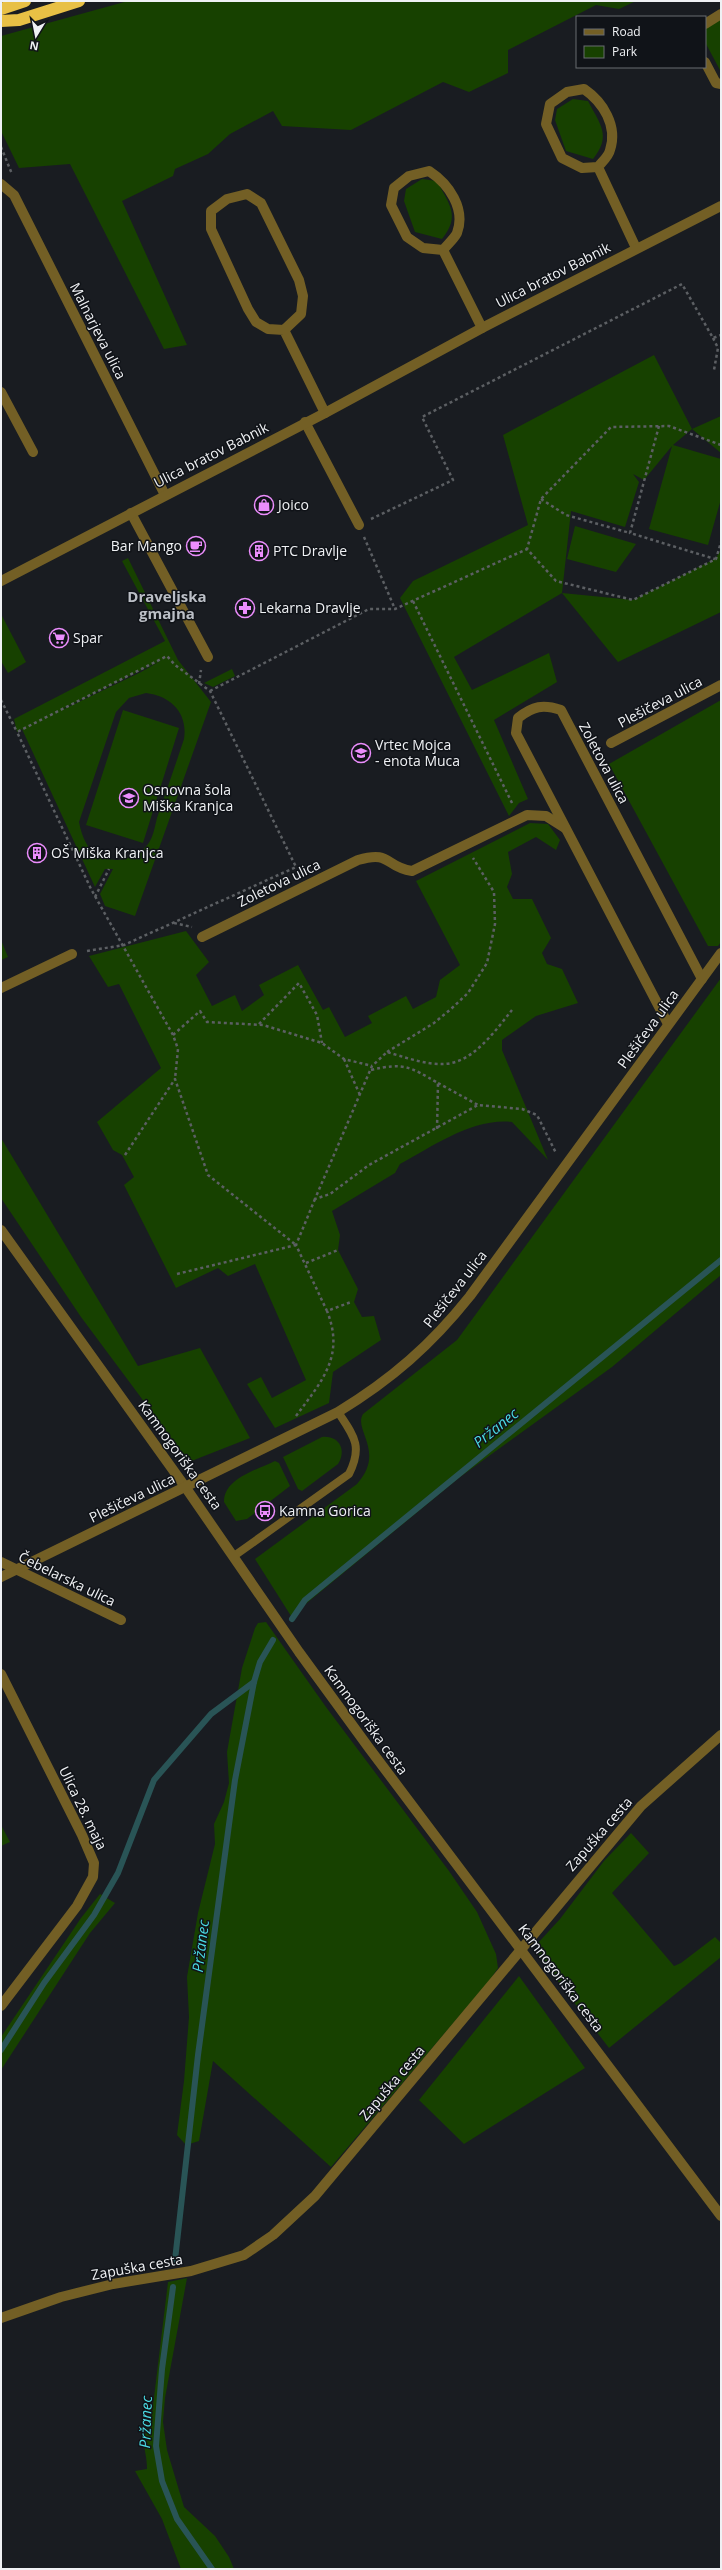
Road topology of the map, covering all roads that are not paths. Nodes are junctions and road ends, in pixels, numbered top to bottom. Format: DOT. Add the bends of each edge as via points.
graph roads {
  1 [pos="25,1"];
  2 [pos="79,1"];
  3 [pos="1,9"];
  4 [pos="721,14"];
  5 [pos="1,21"];
  6 [pos="706,23"];
  7 [pos="706,64"];
  8 [pos="721,84"];
  9 [pos="598,167"];
  10 [pos="1,184"];
  11 [pos="721,206"];
  12 [pos="636,248"];
  13 [pos="443,250"];
  14 [pos="482,328"];
  15 [pos="284,330"];
  16 [pos="1,392"];
  17 [pos="325,412"];
  18 [pos="305,422"];
  19 [pos="33,452"];
  20 [pos="165,495"];
  21 [pos="131,513"];
  22 [pos="359,524"];
  23 [pos="1,581"];
  24 [pos="208,657"];
  25 [pos="721,686"];
  26 [pos="611,743"];
  27 [pos="565,828"];
  28 [pos="202,937"];
  29 [pos="721,953"];
  30 [pos="72,954"];
  31 [pos="702,979"];
  32 [pos="1,988"];
  33 [pos="668,1024"];
  34 [pos="1,1230"];
  35 [pos="338,1412"];
  36 [pos="186,1488"];
  37 [pos="234,1556"];
  38 [pos="1,1562"];
  39 [pos="14,1570"];
  40 [pos="1,1577"];
  41 [pos="121,1620"];
  42 [pos="1,1674"];
  43 [pos="721,1735"];
  44 [pos="521,1949"];
  45 [pos="1,2006"];
  46 [pos="721,2216"];
  47 [pos="1,2318"];
  1 -- 3 [label="highway"];
  2 -- 5 [label="highway" via="19,20"];
  4 -- 6 [label="street"];
  7 -- 8 [label="street" via="716,82"];
  9 -- 9 [label="street" via="582,168 562,158 546,124 550,104 567,92 584,89 598,99 613,131 610,151"];
  9 -- 12 [label="street"];
  10 -- 20 [label="street, Malnarjeva ulica" via="14,194"];
  11 -- 12 [label="street, Ulica bratov Babnik"];
  12 -- 14 [label="street, Ulica bratov Babnik"];
  13 -- 13 [label="street" via="423,248 407,237 391,205 394,188 409,176 429,171 444,180 460,211 456,234"];
  13 -- 14 [label="street"];
  14 -- 17 [label="street, Ulica bratov Babnik"];
  15 -- 15 [label="street" via="268,329 256,322 211,229 211,210 227,200 247,194 261,203 299,280 303,296 301,314"];
  15 -- 17 [label="street"];
  16 -- 19 [label="street"];
  17 -- 18 [label="street, Ulica bratov Babnik"];
  18 -- 20 [label="street, Ulica bratov Babnik"];
  18 -- 22 [label="street"];
  20 -- 21 [label="street, Ulica bratov Babnik"];
  21 -- 23 [label="street, Ulica bratov Babnik"];
  21 -- 24 [label="street"];
  25 -- 26 [label="street, Plešičeva ulica"];
  27 -- 28 [label="street, Zoletova ulica" via="546,816 527,815 412,871 400,870 385,858 374,855 358,860"];
  27 -- 31 [label="street, Zoletova ulica" via="516,733 518,718 531,708 547,706 561,710"];
  27 -- 33 [label="street, Zoletova ulica"];
  29 -- 31 [label="street, Plešičeva ulica"];
  30 -- 32 [label="street"];
  31 -- 33 [label="street, Plešičeva ulica"];
  33 -- 35 [label="street, Plešičeva ulica" via="445,1327 403,1368 372,1392"];
  34 -- 36 [label="street, Kamnogoriška cesta"];
  35 -- 36 [label="street, Plešičeva ulica"];
  35 -- 37 [label="lane" via="351,1431 357,1448 357,1456 349,1474"];
  36 -- 37 [label="street, Kamnogoriška cesta"];
  36 -- 39 [label="street, Plešičeva ulica"];
  37 -- 44 [label="street, Kamnogoriška cesta" via="299,1652 369,1748"];
  38 -- 39 [label="street, Čebelarska ulica"];
  39 -- 40 [label="street, Plešičeva ulica"];
  39 -- 41 [label="street, Čebelarska ulica"];
  42 -- 45 [label="street, Ulica 28. maja" via="94,1863 93,1877 77,1906"];
  43 -- 44 [label="street, Zapuška cesta" via="641,1806"];
  44 -- 46 [label="street, Kamnogoriška cesta"];
  44 -- 47 [label="street, Zapuška cesta" via="315,2196 273,2235 244,2255 191,2271 61,2297"];
}
